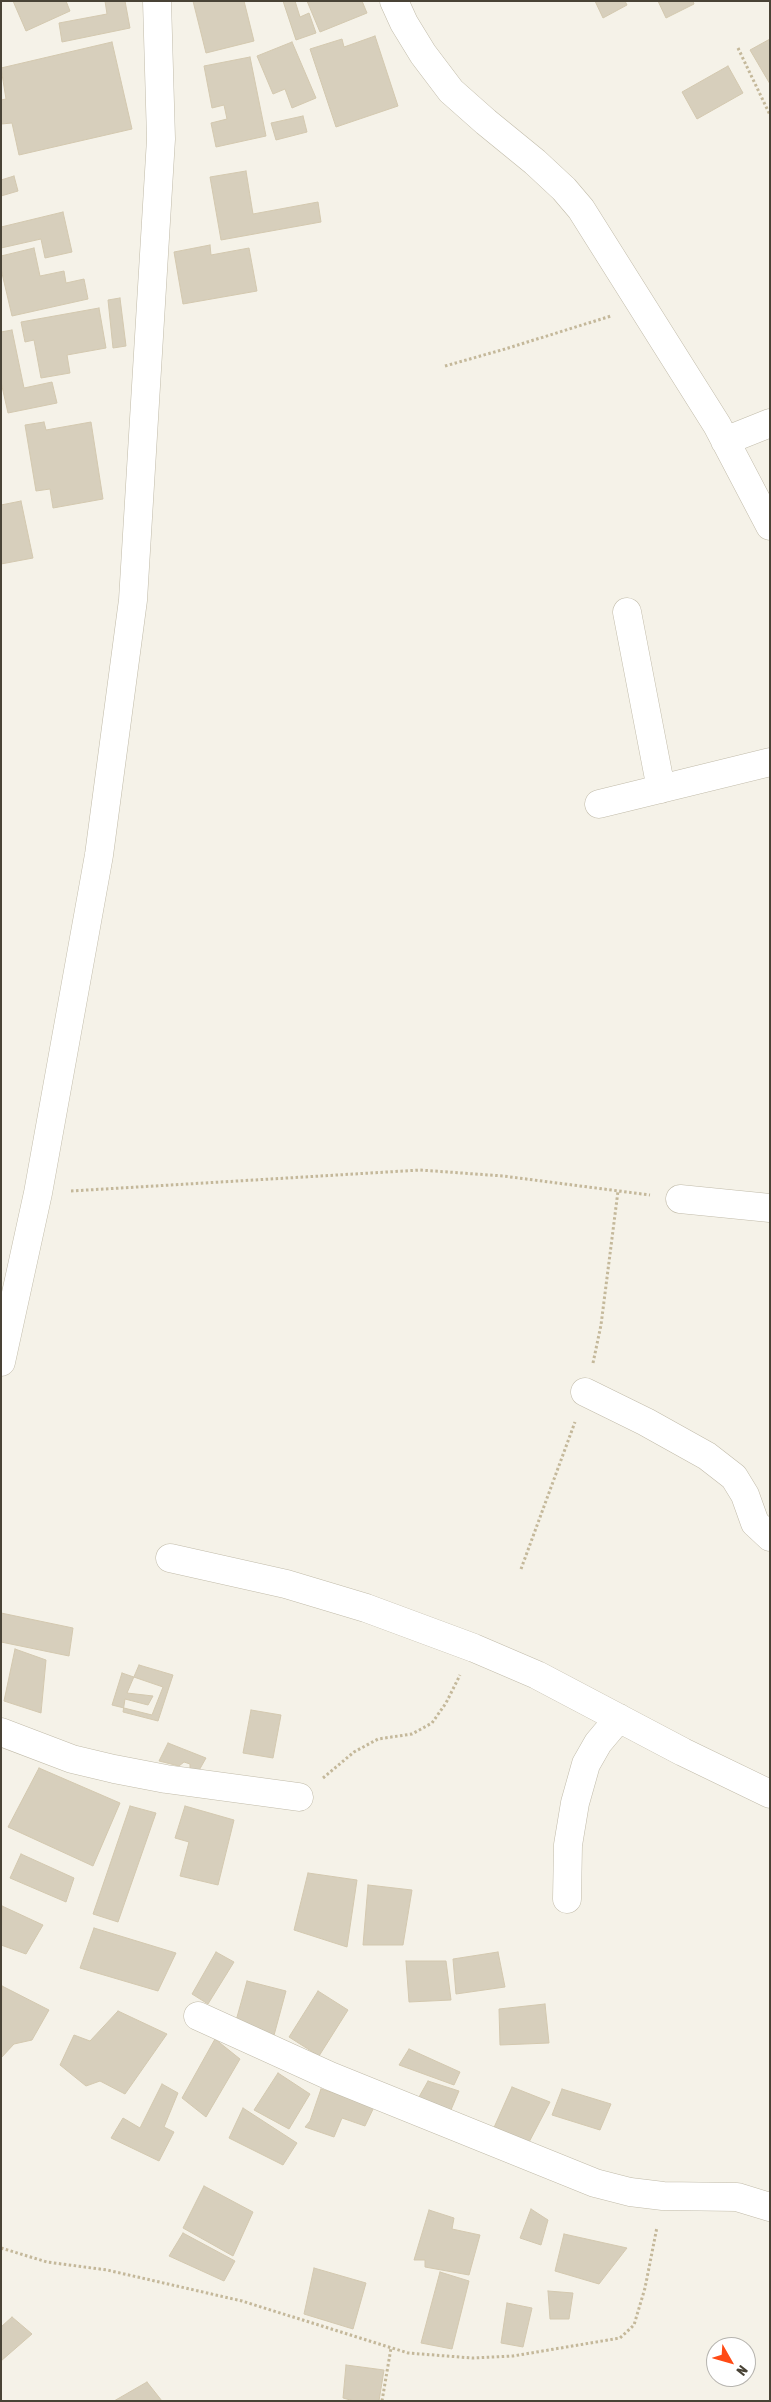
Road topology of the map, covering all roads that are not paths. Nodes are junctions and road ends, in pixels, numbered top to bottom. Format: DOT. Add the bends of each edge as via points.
graph roads {
  1 [pos="157,1"];
  2 [pos="394,1"];
  3 [pos="770,423"];
  4 [pos="726,442"];
  5 [pos="770,526"];
  6 [pos="627,612"];
  7 [pos="770,762"];
  8 [pos="662,789"];
  9 [pos="599,804"];
  10 [pos="680,1199"];
  11 [pos="770,1208"];
  12 [pos="1,1362"];
  13 [pos="585,1392"];
  14 [pos="770,1537"];
  15 [pos="170,1558"];
  16 [pos="620,1718"];
  17 [pos="1,1732"];
  18 [pos="770,1794"];
  19 [pos="299,1797"];
  20 [pos="567,1899"];
  21 [pos="198,2016"];
  22 [pos="770,2207"];
  1 -- 12 [label="street" via="161,139 133,600 99,855 38,1193"];
  2 -- 4 [label="street" via="418,46 451,91 535,162 581,208"];
  3 -- 4 [label="street"];
  4 -- 5 [label="street"];
  6 -- 8 [label="street"];
  7 -- 8 [label="street"];
  8 -- 9 [label="street"];
  10 -- 11 [label="street"];
  13 -- 14 [label="street" via="646,1422 734,1477 755,1522"];
  15 -- 16 [label="street" via="286,1584 366,1608 537,1674"];
  16 -- 18 [label="street"];
  16 -- 20 [label="street" via="598,1743 586,1764 568,1845"];
  17 -- 19 [label="street" via="72,1760 166,1779"];
  21 -- 22 [label="street" via="330,2076 595,2183 663,2196 737,2197"];
}
